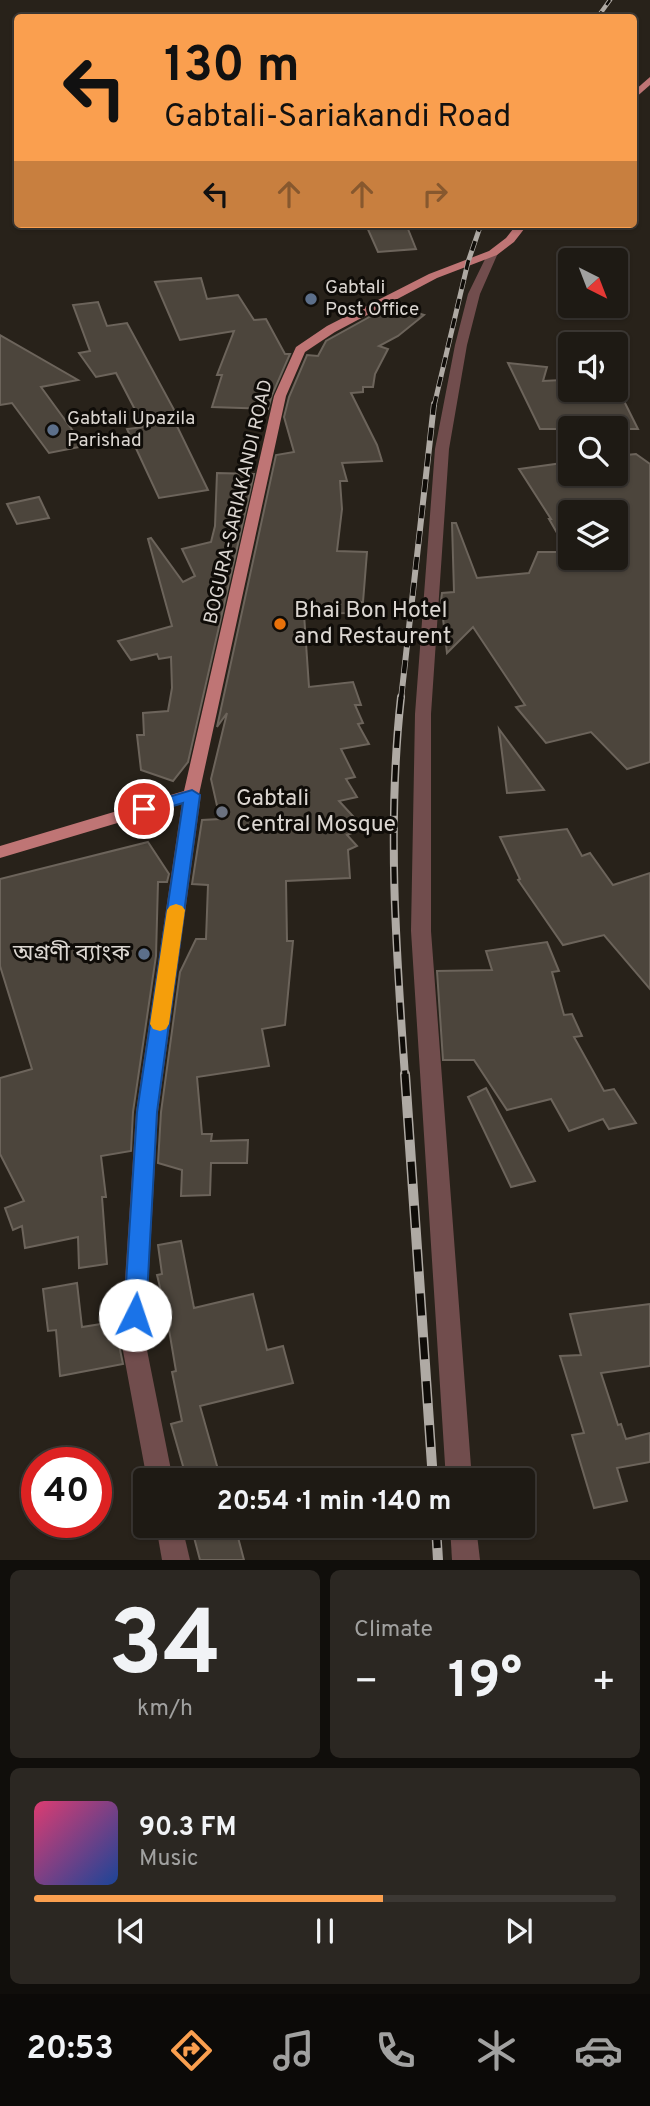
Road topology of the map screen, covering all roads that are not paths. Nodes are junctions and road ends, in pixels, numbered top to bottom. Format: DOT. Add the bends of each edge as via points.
graph roads {
  1 [pos="650,80"];
  2 [pos="637,93"];
  3 [pos="520,228"];
  4 [pos="493,253"];
  5 [pos="192,795"];
  6 [pos="0,852"];
  7 [pos="158,1468"];
  8 [pos="458,1468"];
  9 [pos="171,1538"];
  10 [pos="464,1538"];
  11 [pos="176,1560"];
  12 [pos="466,1560"];
  1 -- 2 [label="main road"];
  3 -- 4 [label="main road, BOGURA-SARIAKANDI ROAD"];
  4 -- 5 [label="main road, BOGURA-SARIAKANDI ROAD" via="433,276 300,350 280,396"];
  4 -- 8 [label="street" via="474,294 442,449 423,714 421,931"];
  5 -- 6 [label="main road"];
  5 -- 7 [label="street" via="147,1112 134,1340"];
  9 -- 11 [label="street"];
  10 -- 12 [label="street"];
}
